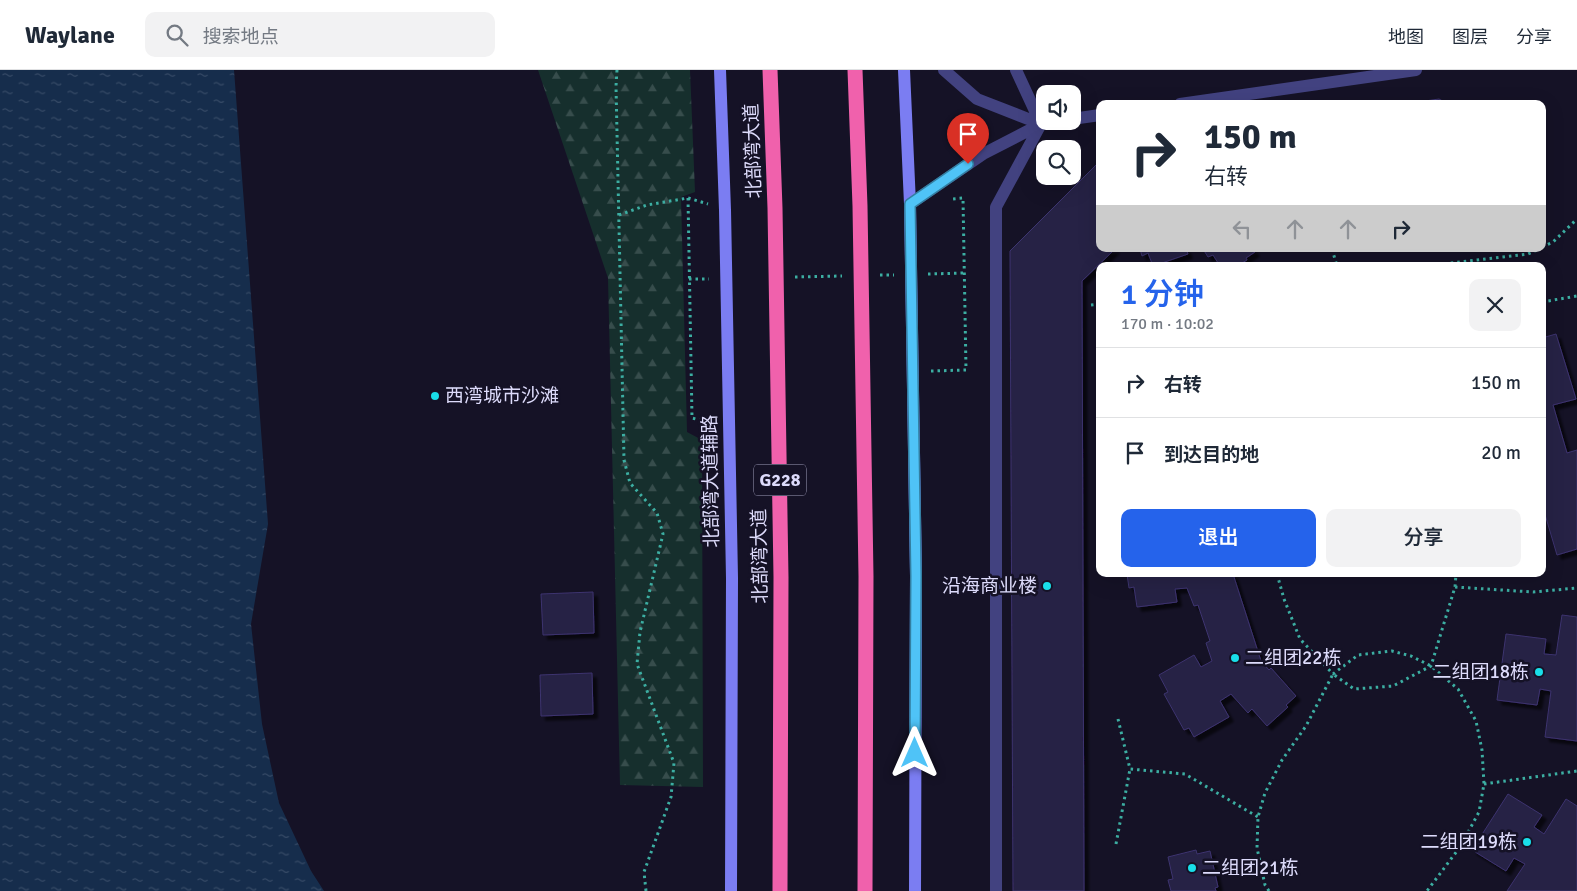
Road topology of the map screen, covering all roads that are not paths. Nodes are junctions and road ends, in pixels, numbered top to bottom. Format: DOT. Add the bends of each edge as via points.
graph roads {
  1 [pos="720,70"];
  2 [pos="770,70"];
  3 [pos="855,70"];
  4 [pos="904,70"];
  5 [pos="944,70"];
  6 [pos="1016,70"];
  7 [pos="1416,70"];
  8 [pos="1208,100"];
  9 [pos="1036,113"];
  10 [pos="1096,116"];
  11 [pos="1081,118"];
  12 [pos="1036,122"];
  13 [pos="1036,127"];
  14 [pos="1038,130"];
  15 [pos="910,204"];
  16 [pos="731,891"];
  17 [pos="780,891"];
  18 [pos="865,891"];
  19 [pos="915,891"];
  20 [pos="996,891"];
  1 -- 16 [label="main road, 北部湾大道辅路" via="732,578"];
  2 -- 17 [label="highway, 北部湾大道 / G228" via="781,577"];
  3 -- 18 [label="highway" via="866,576"];
  4 -- 15 [label="main road"];
  5 -- 12 [label="lane" via="977,99"];
  6 -- 9 [label="lane"];
  7 -- 8 [label="lane"];
  10 -- 11 [label="lane"];
  13 -- 15 [label="lane" via="983,154"];
  14 -- 20 [label="lane" via="996,207"];
  15 -- 19 [label="main road" via="916,576"];
}
